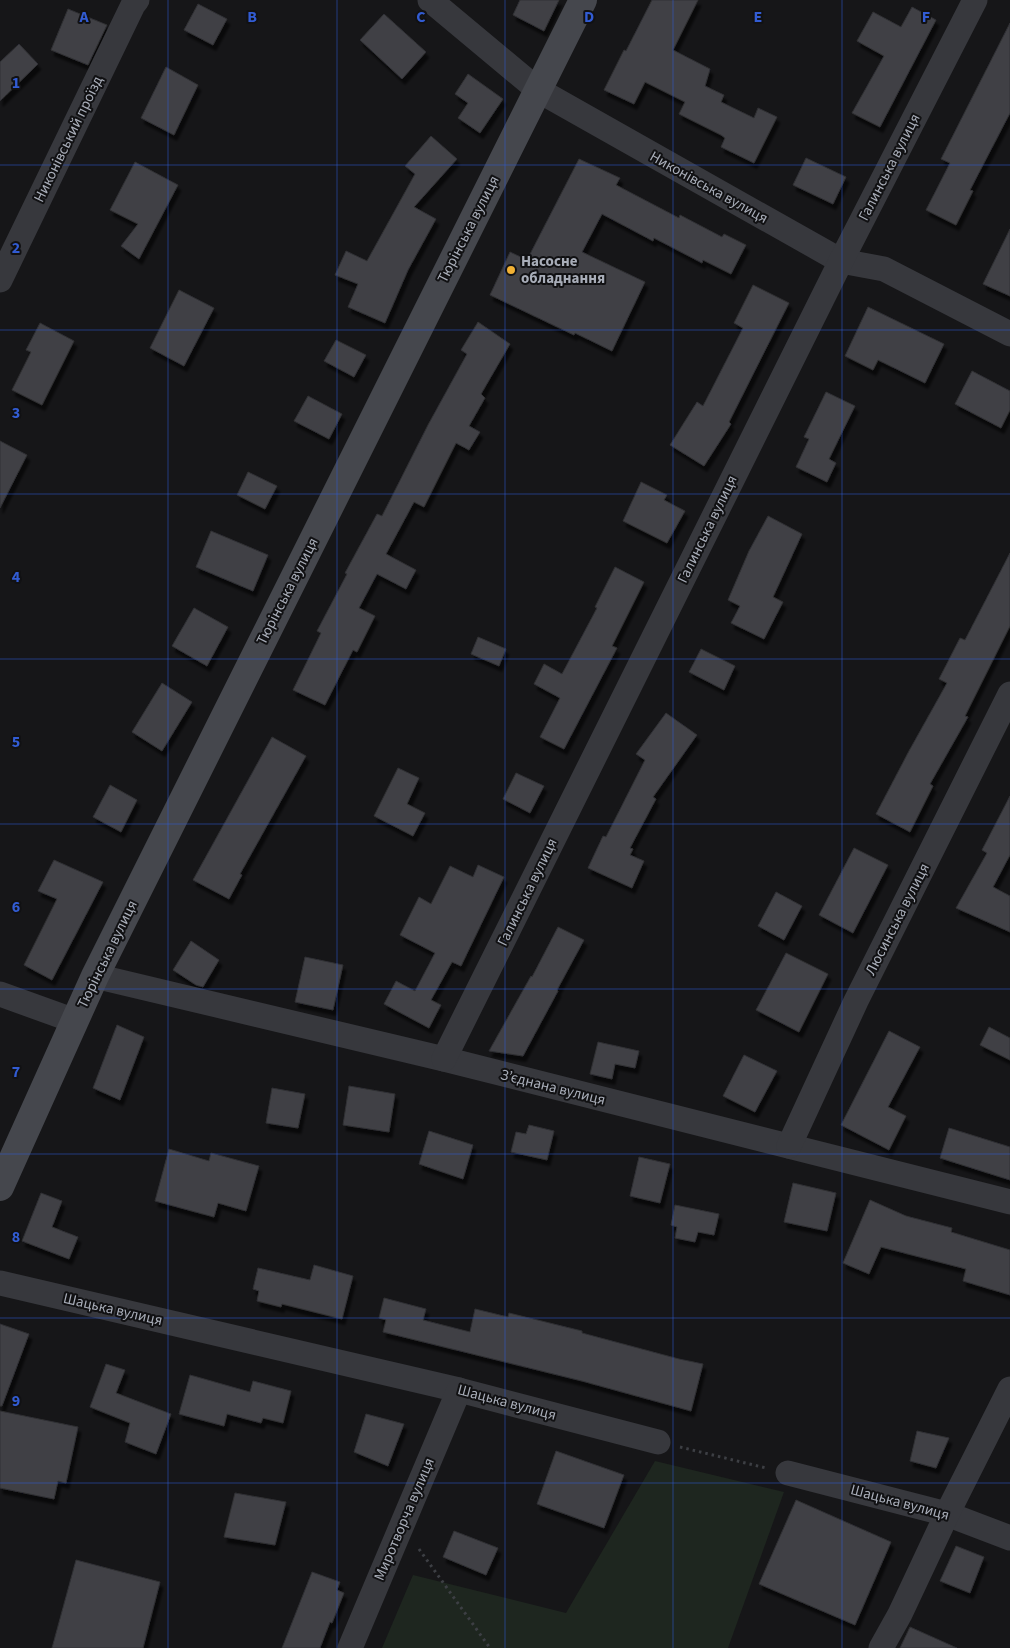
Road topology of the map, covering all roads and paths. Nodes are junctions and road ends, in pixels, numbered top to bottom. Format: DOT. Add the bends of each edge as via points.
graph roads {
  1 [pos="137,0"];
  2 [pos="430,0"];
  3 [pos="583,0"];
  4 [pos="975,0"];
  5 [pos="538,90"];
  6 [pos="841,260"];
  7 [pos="0,280"];
  8 [pos="1010,334"];
  9 [pos="1010,694"];
  10 [pos="94,976"];
  11 [pos="0,994"];
  12 [pos="75,1021"];
  13 [pos="444,1059"];
  14 [pos="789,1146"];
  15 [pos="0,1186"];
  16 [pos="1010,1202"];
  17 [pos="0,1283"];
  18 [pos="1010,1389"];
  19 [pos="459,1390"];
  20 [pos="658,1442"];
  21 [pos="788,1473"];
  22 [pos="947,1514"];
  23 [pos="402,1525"];
  24 [pos="1010,1538"];
  25 [pos="350,1648"];
  26 [pos="490,1648"];
  27 [pos="882,1648"];
  1 -- 7 [label="street, Никонівський проїзд"];
  2 -- 5 [label="street, Никонівська вулиця"];
  3 -- 5 [label="main road, Тюрінська вулиця"];
  4 -- 6 [label="street, Галинська вулиця"];
  5 -- 6 [label="street, Никонівська вулиця"];
  5 -- 10 [label="main road, Тюрінська вулиця"];
  6 -- 8 [label="street, Никонівська вулиця" via="884,269"];
  6 -- 13 [label="street, Галинська вулиця"];
  9 -- 14 [label="street, Люсинська вулиця" via="856,1001"];
  10 -- 12 [label="main road, Тюрінська вулиця"];
  10 -- 13 [label="street, З’єднана вулиця"];
  11 -- 12 [label="street"];
  12 -- 15 [label="main road, Тюрінська вулиця"];
  13 -- 14 [label="street, З’єднана вулиця"];
  14 -- 16 [label="street, З’єднана вулиця"];
  17 -- 19 [label="street, Шацька вулиця"];
  18 -- 22 [label="street"];
  19 -- 20 [label="street, Шацька вулиця"];
  19 -- 23 [label="street, Миротворча вулиця"];
  20 -- 21 [label="path"];
  21 -- 22 [label="street, Шацька вулиця"];
  22 -- 24 [label="street, Шацька вулиця"];
  22 -- 27 [label="street"];
  23 -- 25 [label="street, Миротворча вулиця"];
  23 -- 26 [label="path"];
}
